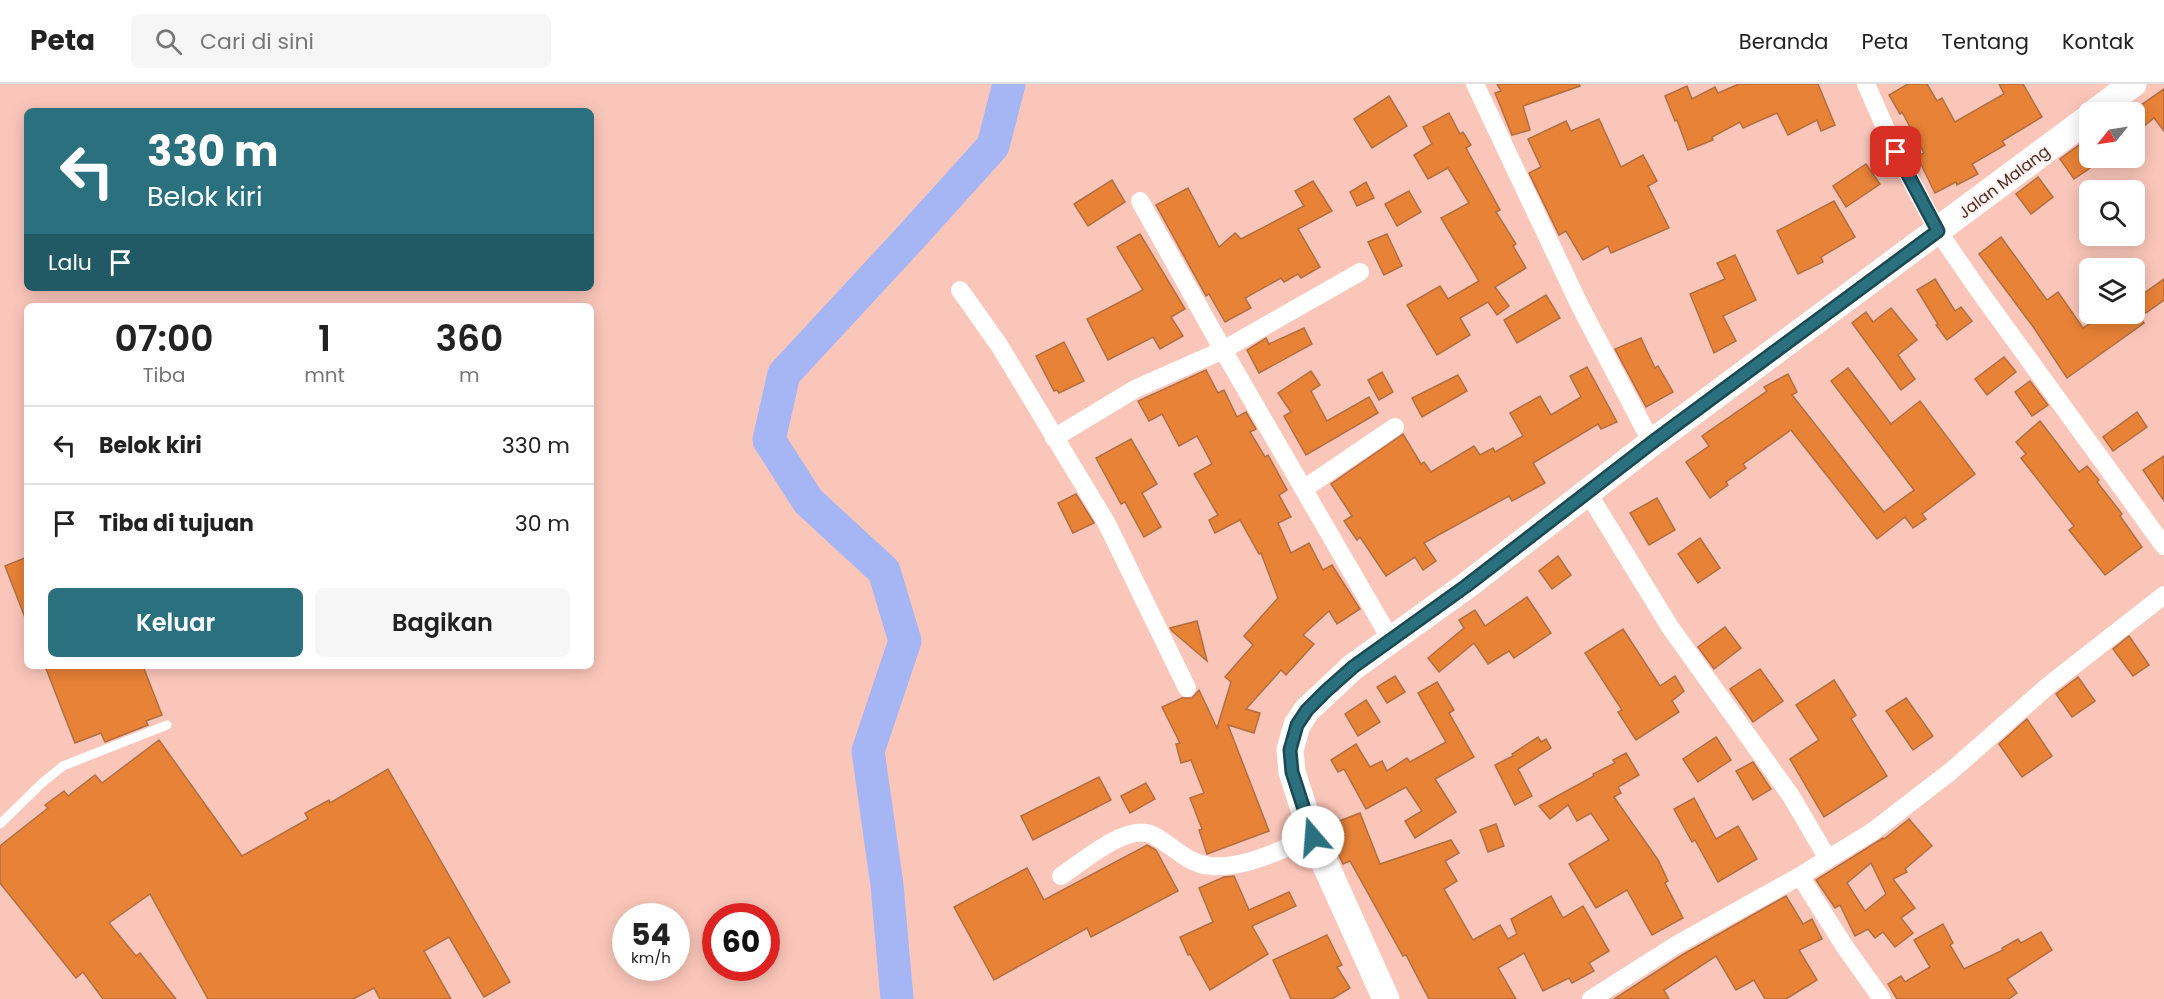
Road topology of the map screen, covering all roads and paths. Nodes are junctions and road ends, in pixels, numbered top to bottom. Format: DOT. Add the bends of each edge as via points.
graph roads {
  1 [pos="1475,84"];
  2 [pos="1866,84"];
  3 [pos="2133,84"];
  4 [pos="2109,102"];
  5 [pos="2079,125"];
  6 [pos="1140,201"];
  7 [pos="1938,231"];
  8 [pos="1360,272"];
  9 [pos="960,290"];
  10 [pos="1223,350"];
  11 [pos="1395,427"];
  12 [pos="1054,438"];
  13 [pos="1654,441"];
  14 [pos="1305,488"];
  15 [pos="1588,493"];
  16 [pos="2164,546"];
  17 [pos="2164,595"];
  18 [pos="1391,640"];
  19 [pos="1187,688"];
  20 [pos="167,724"];
  21 [pos="0,824"];
  22 [pos="1313,837"];
  23 [pos="1828,859"];
  24 [pos="1061,876"];
  25 [pos="1800,876"];
  26 [pos="1386,999"];
  27 [pos="1591,999"];
  28 [pos="1882,999"];
  1 -- 13 [label="street" via="1580,306"];
  2 -- 7 [label="street"];
  3 -- 4 [label="main road"];
  5 -- 7 [label="main road, Jalan Malang"];
  6 -- 10 [label="street"];
  7 -- 13 [label="main road, Jalan Malang"];
  7 -- 16 [label="street"];
  8 -- 10 [label="street"];
  9 -- 12 [label="street" via="999,345"];
  10 -- 12 [label="street" via="1135,389"];
  10 -- 14 [label="street"];
  11 -- 14 [label="street"];
  12 -- 19 [label="street" via="1106,522"];
  13 -- 15 [label="main road, Jalan Malang"];
  14 -- 18 [label="street"];
  15 -- 18 [label="main road, Jalan Malang"];
  15 -- 23 [label="street" via="1670,627 1791,796"];
  17 -- 23 [label="street" via="2049,686 1950,772 1872,832"];
  18 -- 22 [label="main road, Jalan Malang" via="1326,691 1297,725 1290,750 1292,772"];
  20 -- 21 [label="lane" via="63,766"];
  22 -- 24 [label="street" via="1239,865 1220,867 1196,862 1156,836 1137,832 1123,835"];
  22 -- 26 [label="main road, Jalan Malang"];
  23 -- 25 [label="street"];
  25 -- 27 [label="street" via="1676,945"];
  25 -- 28 [label="street"];
}
